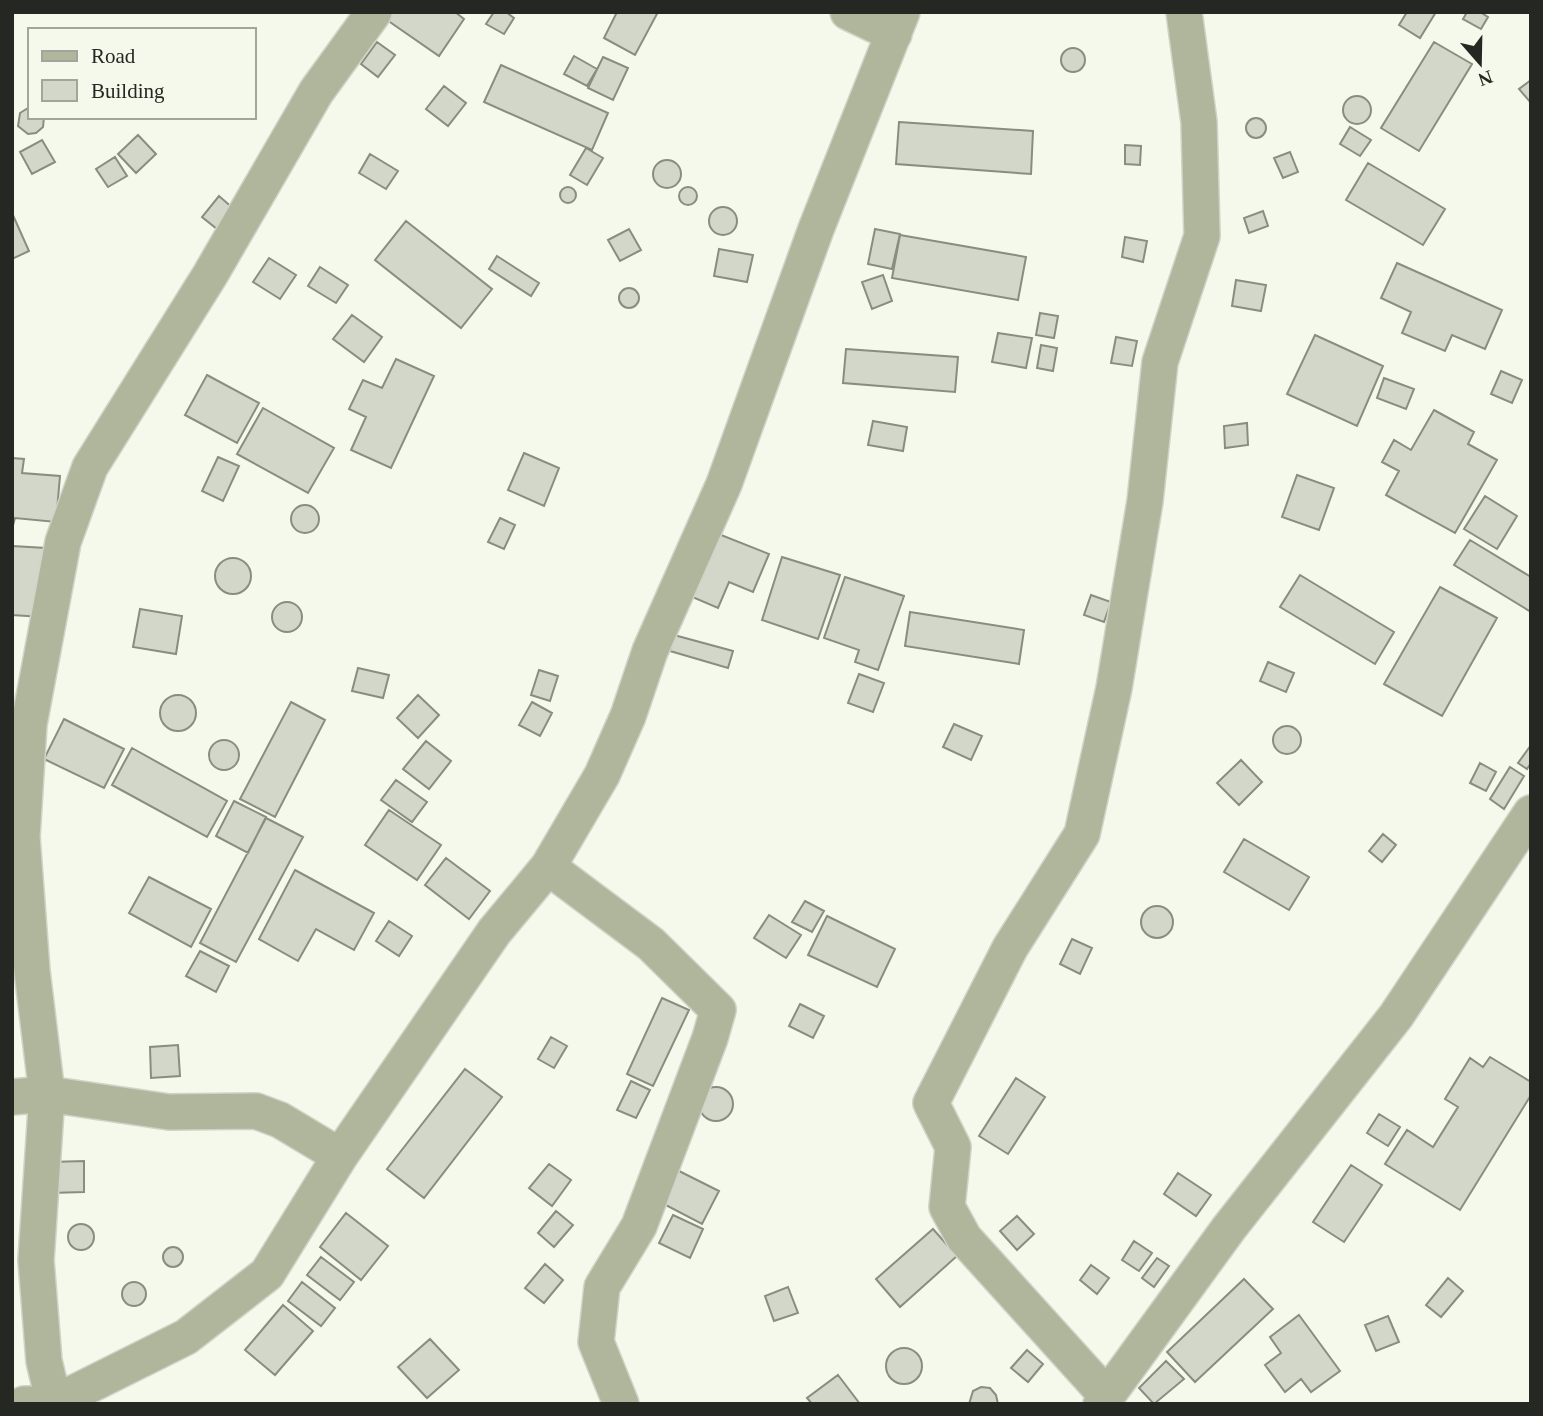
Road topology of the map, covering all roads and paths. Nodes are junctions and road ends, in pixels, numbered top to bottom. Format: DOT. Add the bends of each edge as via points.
graph roads {
  1 [pos="374,12"];
  2 [pos="848,12"];
  3 [pos="1184,12"];
  4 [pos="898,23"];
  5 [pos="1531,813"];
  6 [pos="548,867"];
  7 [pos="47,1094"];
  8 [pos="12,1097"];
  9 [pos="340,1156"];
  10 [pos="1104,1400"];
  11 [pos="24,1404"];
  12 [pos="54,1404"];
  13 [pos="621,1404"];
  1 -- 7 [label="street" via="316,92 211,275 90,467 63,542 29,724 22,837"];
  2 -- 4 [label="street"];
  3 -- 10 [label="street" via="1199,122 1202,236 1160,362 1143,515 1114,688 1082,834 1010,948 931,1103 953,1147 947,1207 964,1238"];
  4 -- 6 [label="street" via="816,229 724,484 650,652 628,716 602,775"];
  5 -- 10 [label="street" via="1396,1016 1229,1228"];
  6 -- 9 [label="street" via="494,932"];
  6 -- 13 [label="street" via="652,944 718,1010 639,1226 602,1287 596,1342"];
  7 -- 8 [label="street"];
  7 -- 9 [label="street" via="169,1112 256,1111 280,1119"];
  7 -- 12 [label="street" via="36,1260 44,1361"];
  9 -- 12 [label="street" via="267,1274 186,1337"];
  11 -- 12 [label="street"];
}
